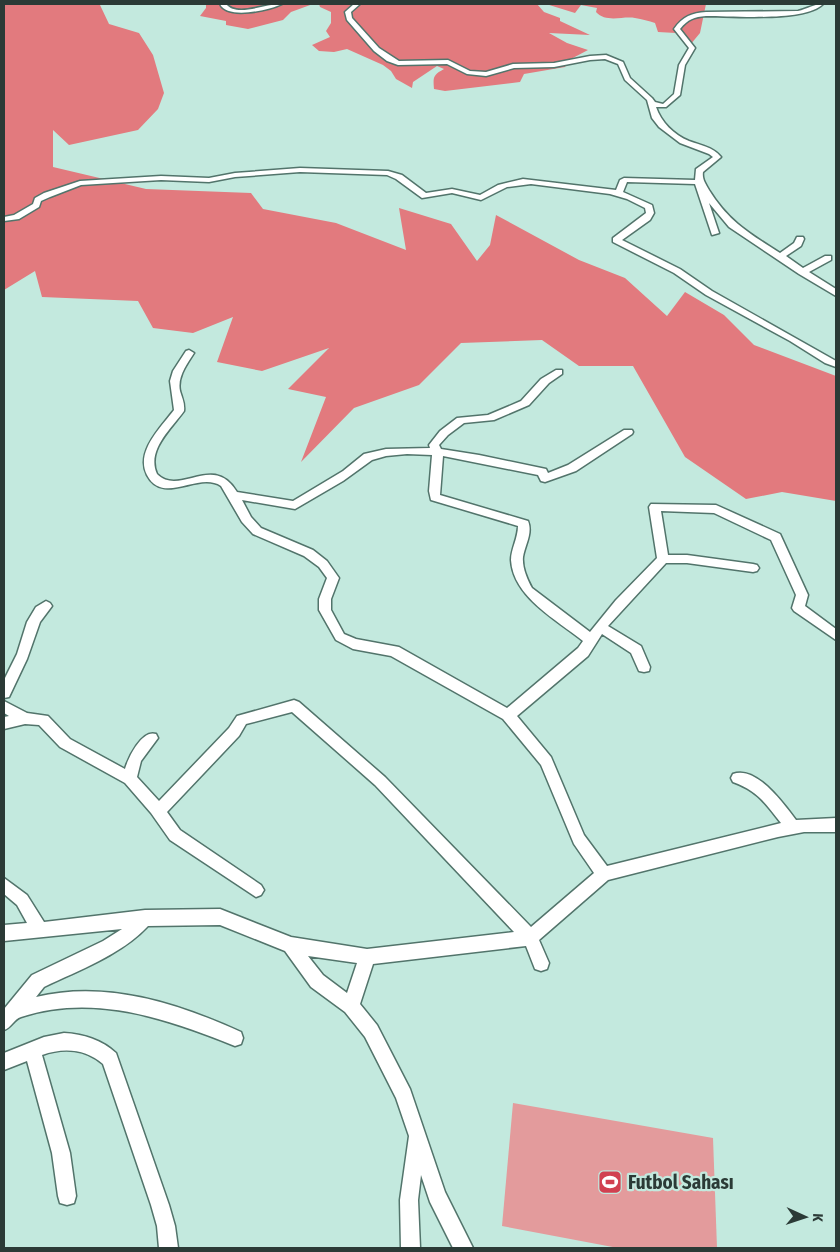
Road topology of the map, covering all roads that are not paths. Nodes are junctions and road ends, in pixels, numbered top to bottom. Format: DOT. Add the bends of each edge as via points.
graph roads {
  1 [pos="223,4"];
  2 [pos="280,4"];
  3 [pos="357,4"];
  4 [pos="820,4"];
  5 [pos="652,104"];
  6 [pos="698,182"];
  7 [pos="619,193"];
  8 [pos="4,218"];
  9 [pos="715,233"];
  10 [pos="800,239"];
  11 [pos="779,257"];
  12 [pos="828,258"];
  13 [pos="802,272"];
  14 [pos="836,293"];
  15 [pos="189,353"];
  16 [pos="836,364"];
  17 [pos="559,372"];
  18 [pos="628,432"];
  19 [pos="438,453"];
  20 [pos="234,495"];
  21 [pos="663,559"];
  22 [pos="754,568"];
  23 [pos="46,606"];
  24 [pos="601,627"];
  25 [pos="836,635"];
  26 [pos="590,640"];
  27 [pos="644,667"];
  28 [pos="4,693"];
  29 [pos="4,708"];
  30 [pos="508,715"];
  31 [pos="25,718"];
  32 [pos="4,723"];
  33 [pos="151,738"];
  34 [pos="738,778"];
  35 [pos="130,779"];
  36 [pos="158,811"];
  37 [pos="836,825"];
  38 [pos="793,827"];
  39 [pos="604,874"];
  40 [pos="4,885"];
  41 [pos="256,890"];
  42 [pos="145,918"];
  43 [pos="40,930"];
  44 [pos="4,933"];
  45 [pos="530,938"];
  46 [pos="291,945"];
  47 [pos="367,957"];
  48 [pos="540,963"];
  49 [pos="351,1006"];
  50 [pos="8,1016"];
  51 [pos="235,1038"];
  52 [pos="32,1050"];
  53 [pos="4,1061"];
  54 [pos="417,1135"];
  55 [pos="67,1196"];
  56 [pos="169,1248"];
  57 [pos="410,1248"];
  58 [pos="464,1248"];
  1 -- 2 [label="street" via="230,10 241,11"];
  3 -- 5 [label="street" via="348,12 349,19 376,51 390,60 406,64 448,62 469,73 486,74 513,66 547,66 606,57 621,62 627,79 643,91"];
  4 -- 5 [label="street" via="803,11 690,17 677,29 692,51 682,65 677,95 664,106"];
  5 -- 6 [label="street" via="656,118 672,134 717,157 699,171"];
  6 -- 7 [label="street" via="624,180"];
  6 -- 9 [label="street"];
  6 -- 11 [label="street" via="732,225"];
  7 -- 8 [label="street" via="531,181 509,183 481,198 452,191 425,196 388,173 300,170 209,180 160,178 80,183 47,195 16,217"];
  7 -- 16 [label="street" via="643,202 650,213 616,240 677,271 709,293"];
  10 -- 11 [label="street"];
  11 -- 13 [label="street"];
  12 -- 13 [label="street"];
  13 -- 14 [label="street"];
  15 -- 20 [label="street" via="178,369 175,389 179,411 150,455 152,477 166,485 212,477 222,480"];
  17 -- 19 [label="street" via="545,381 525,403 490,418 461,420 434,445"];
  18 -- 19 [label="street" via="572,468 544,478 542,472"];
  19 -- 20 [label="street" via="399,450 367,457 295,506"];
  19 -- 26 [label="street" via="435,497 524,524 518,559 520,578 528,592"];
  20 -- 30 [label="street" via="248,522 257,531 299,547 329,569 333,578 325,610 340,637 353,644 394,651"];
  21 -- 22 [label="street" via="687,558"];
  21 -- 24 [label="street"];
  21 -- 25 [label="street" via="655,507 716,509 776,537 802,595 798,608"];
  23 -- 28 [label="street" via="33,622 23,654"];
  24 -- 26 [label="street"];
  24 -- 27 [label="street" via="636,650"];
  26 -- 30 [label="street" via="583,652"];
  29 -- 31 [label="street"];
  30 -- 39 [label="street" via="546,761 579,839"];
  31 -- 32 [label="street"];
  31 -- 35 [label="street" via="43,720 66,743"];
  33 -- 35 [label="street" via="134,759"];
  34 -- 38 [label="street" via="753,783"];
  35 -- 36 [label="street"];
  36 -- 41 [label="street" via="175,835"];
  36 -- 45 [label="street" via="242,720 294,706 380,781"];
  37 -- 38 [label="street"];
  38 -- 39 [label="street"];
  39 -- 45 [label="street"];
  40 -- 43 [label="street" via="22,900"];
  42 -- 43 [label="street"];
  42 -- 46 [label="street" via="220,917"];
  42 -- 50 [label="street" via="109,947 38,981"];
  43 -- 44 [label="street"];
  45 -- 47 [label="street"];
  45 -- 48 [label="street"];
  46 -- 47 [label="street"];
  46 -- 49 [label="street" via="317,981"];
  47 -- 49 [label="street"];
  49 -- 54 [label="street" via="387,1061 404,1095"];
  50 -- 51 [label="street" via="54,1001 95,1000 187,1018"];
  52 -- 53 [label="street"];
  52 -- 55 [label="street" via="61,1153"];
  52 -- 56 [label="street" via="58,1040 70,1040 91,1046 110,1058 160,1205"];
  54 -- 57 [label="street" via="410,1200"];
  54 -- 58 [label="street" via="437,1195"];
}
